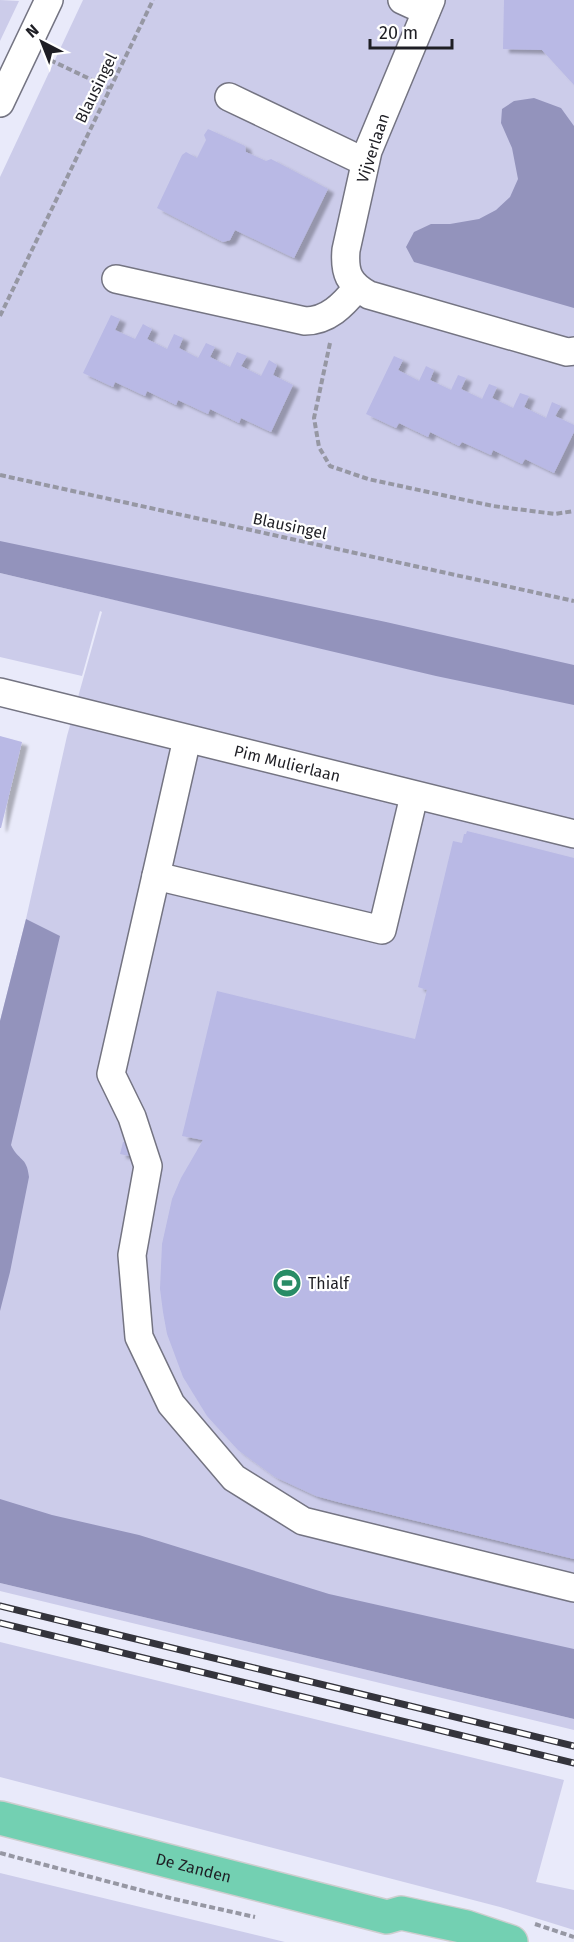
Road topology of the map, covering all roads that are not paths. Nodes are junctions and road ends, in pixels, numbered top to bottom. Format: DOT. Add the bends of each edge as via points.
graph roads {
  1 [pos="50,0"];
  2 [pos="420,4"];
  3 [pos="229,97"];
  4 [pos="0,102"];
  5 [pos="365,162"];
  6 [pos="116,279"];
  7 [pos="357,288"];
  8 [pos="574,351"];
  9 [pos="0,692"];
  10 [pos="187,739"];
  11 [pos="414,796"];
  12 [pos="574,834"];
  13 [pos="156,876"];
  14 [pos="574,1588"];
  15 [pos="0,1818"];
  16 [pos="387,1917"];
  17 [pos="519,1932"];
  18 [pos="432,1942"];
  1 -- 4 [label="street"];
  2 -- 5 [label="street, Vijverlaan"];
  3 -- 5 [label="street"];
  5 -- 7 [label="street, Vijverlaan" via="345,265"];
  6 -- 7 [label="street" via="305,321 337,310"];
  7 -- 8 [label="street" via="369,295"];
  9 -- 10 [label="street, Pim Mulierlaan"];
  10 -- 11 [label="street, Pim Mulierlaan"];
  10 -- 13 [label="street"];
  11 -- 12 [label="street, Pim Mulierlaan"];
  11 -- 13 [label="street" via="381,930"];
  13 -- 14 [label="street" via="111,1074 132,1117 148,1166 132,1254 139,1337 171,1404 234,1478 303,1521"];
  15 -- 16 [label="main road, De Zanden"];
  16 -- 17 [label="main road, De Zanden" via="401,1913 466,1927"];
  16 -- 18 [label="main road, De Zanden" via="396,1928"];
}
